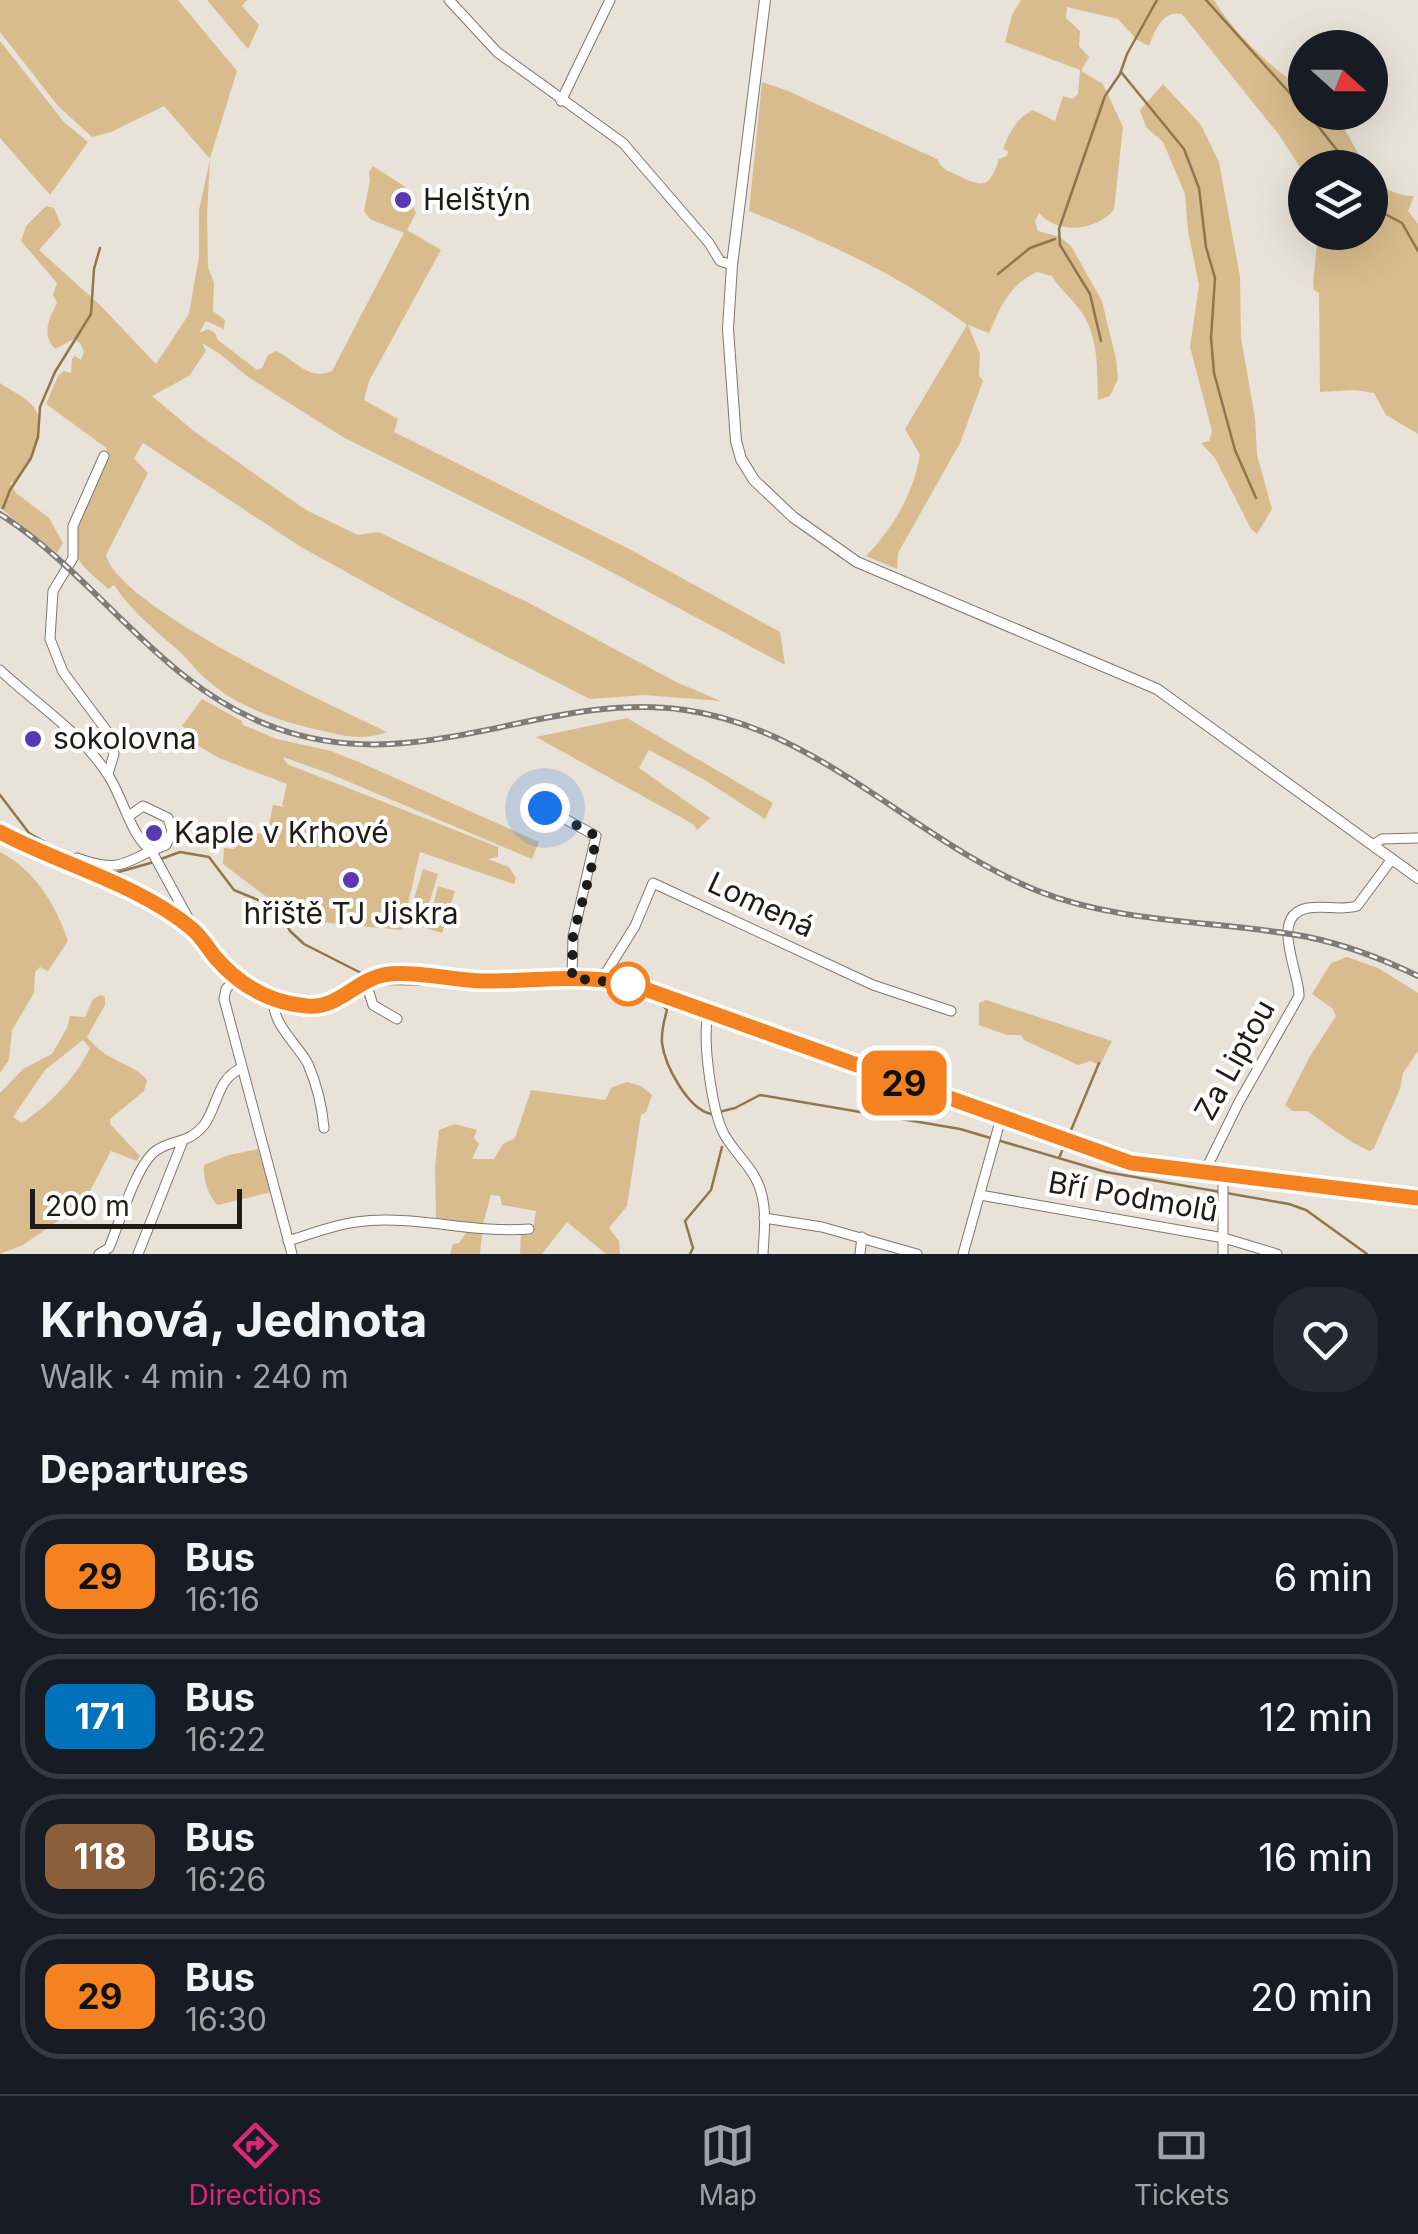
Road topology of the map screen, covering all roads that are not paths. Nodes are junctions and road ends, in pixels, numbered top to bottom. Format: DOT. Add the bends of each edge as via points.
graph roads {
  1 [pos="449,0"];
  2 [pos="610,0"];
  3 [pos="765,0"];
  4 [pos="562,100"];
  5 [pos="732,265"];
  6 [pos="104,456"];
  7 [pos="0,670"];
  8 [pos="108,774"];
  9 [pos="545,808"];
  10 [pos="129,816"];
  11 [pos="0,832"];
  12 [pos="1418,838"];
  13 [pos="1373,845"];
  14 [pos="155,857"];
  15 [pos="1392,859"];
  16 [pos="75,863"];
  17 [pos="1418,878"];
  18 [pos="197,933"];
  19 [pos="238,977"];
  20 [pos="572,978"];
  21 [pos="602,979"];
  22 [pos="371,980"];
  23 [pos="274,1000"];
  24 [pos="950,1011"];
  25 [pos="708,1012"];
  26 [pos="397,1018"];
  27 [pos="242,1068"];
  28 [pos="1001,1118"];
  29 [pos="324,1128"];
  30 [pos="182,1143"];
  31 [pos="1204,1173"];
  32 [pos="1223,1175"];
  33 [pos="980,1195"];
  34 [pos="1418,1198"];
  35 [pos="764,1218"];
  36 [pos="530,1228"];
  37 [pos="862,1237"];
  38 [pos="1224,1238"];
  39 [pos="288,1242"];
  40 [pos="98,1254"];
  41 [pos="138,1254"];
  42 [pos="292,1254"];
  43 [pos="763,1254"];
  44 [pos="860,1254"];
  45 [pos="917,1254"];
  46 [pos="963,1254"];
  47 [pos="1223,1254"];
  48 [pos="1277,1254"];
  1 -- 4 [label="street" via="497,52"];
  2 -- 4 [label="street"];
  3 -- 5 [label="main road"];
  4 -- 5 [label="street" via="623,144 720,260"];
  5 -- 13 [label="main road" via="728,354 736,441 749,474 768,495 876,572 1158,689"];
  6 -- 8 [label="street" via="73,526 73,558 54,591 50,629 63,672 109,734 114,754"];
  7 -- 8 [label="street" via="63,722"];
  8 -- 10 [label="street"];
  9 -- 20 [label="street" via="596,836 573,936"];
  10 -- 14 [label="street"];
  10 -- 14 [label="street" via="147,806 172,824"];
  11 -- 16 [label="street"];
  12 -- 13 [label="street"];
  13 -- 15 [label="main road"];
  14 -- 16 [label="street" via="116,867"];
  14 -- 18 [label="street"];
  15 -- 17 [label="main road"];
  15 -- 31 [label="street, Za Liptou" via="1357,906 1307,908 1295,916 1287,939 1299,996"];
  16 -- 18 [label="street" via="149,899"];
  18 -- 19 [label="street"];
  19 -- 23 [label="street"];
  19 -- 27 [label="street" via="224,996"];
  20 -- 21 [label="street"];
  20 -- 22 [label="street"];
  21 -- 24 [label="street, Lomená" via="653,883 872,985"];
  21 -- 25 [label="street"];
  22 -- 23 [label="street" via="325,1006"];
  22 -- 26 [label="street" via="375,1007"];
  23 -- 29 [label="street" via="273,1011 315,1082"];
  25 -- 28 [label="street"];
  25 -- 35 [label="street" via="718,1114 761,1188"];
  27 -- 30 [label="street" via="226,1078 202,1126"];
  27 -- 39 [label="street"];
  28 -- 31 [label="street" via="1131,1163"];
  28 -- 33 [label="street"];
  30 -- 40 [label="street" via="148,1158 109,1248"];
  30 -- 41 [label="street"];
  31 -- 32 [label="street"];
  32 -- 34 [label="street"];
  32 -- 38 [label="street"];
  33 -- 38 [label="street, Bří Podmolů"];
  33 -- 46 [label="street"];
  35 -- 37 [label="street"];
  35 -- 43 [label="street"];
  36 -- 39 [label="street" via="359,1221"];
  37 -- 44 [label="street"];
  37 -- 45 [label="street"];
  38 -- 47 [label="street"];
  38 -- 48 [label="street, Bří Podmolů"];
  39 -- 42 [label="street"];
}
